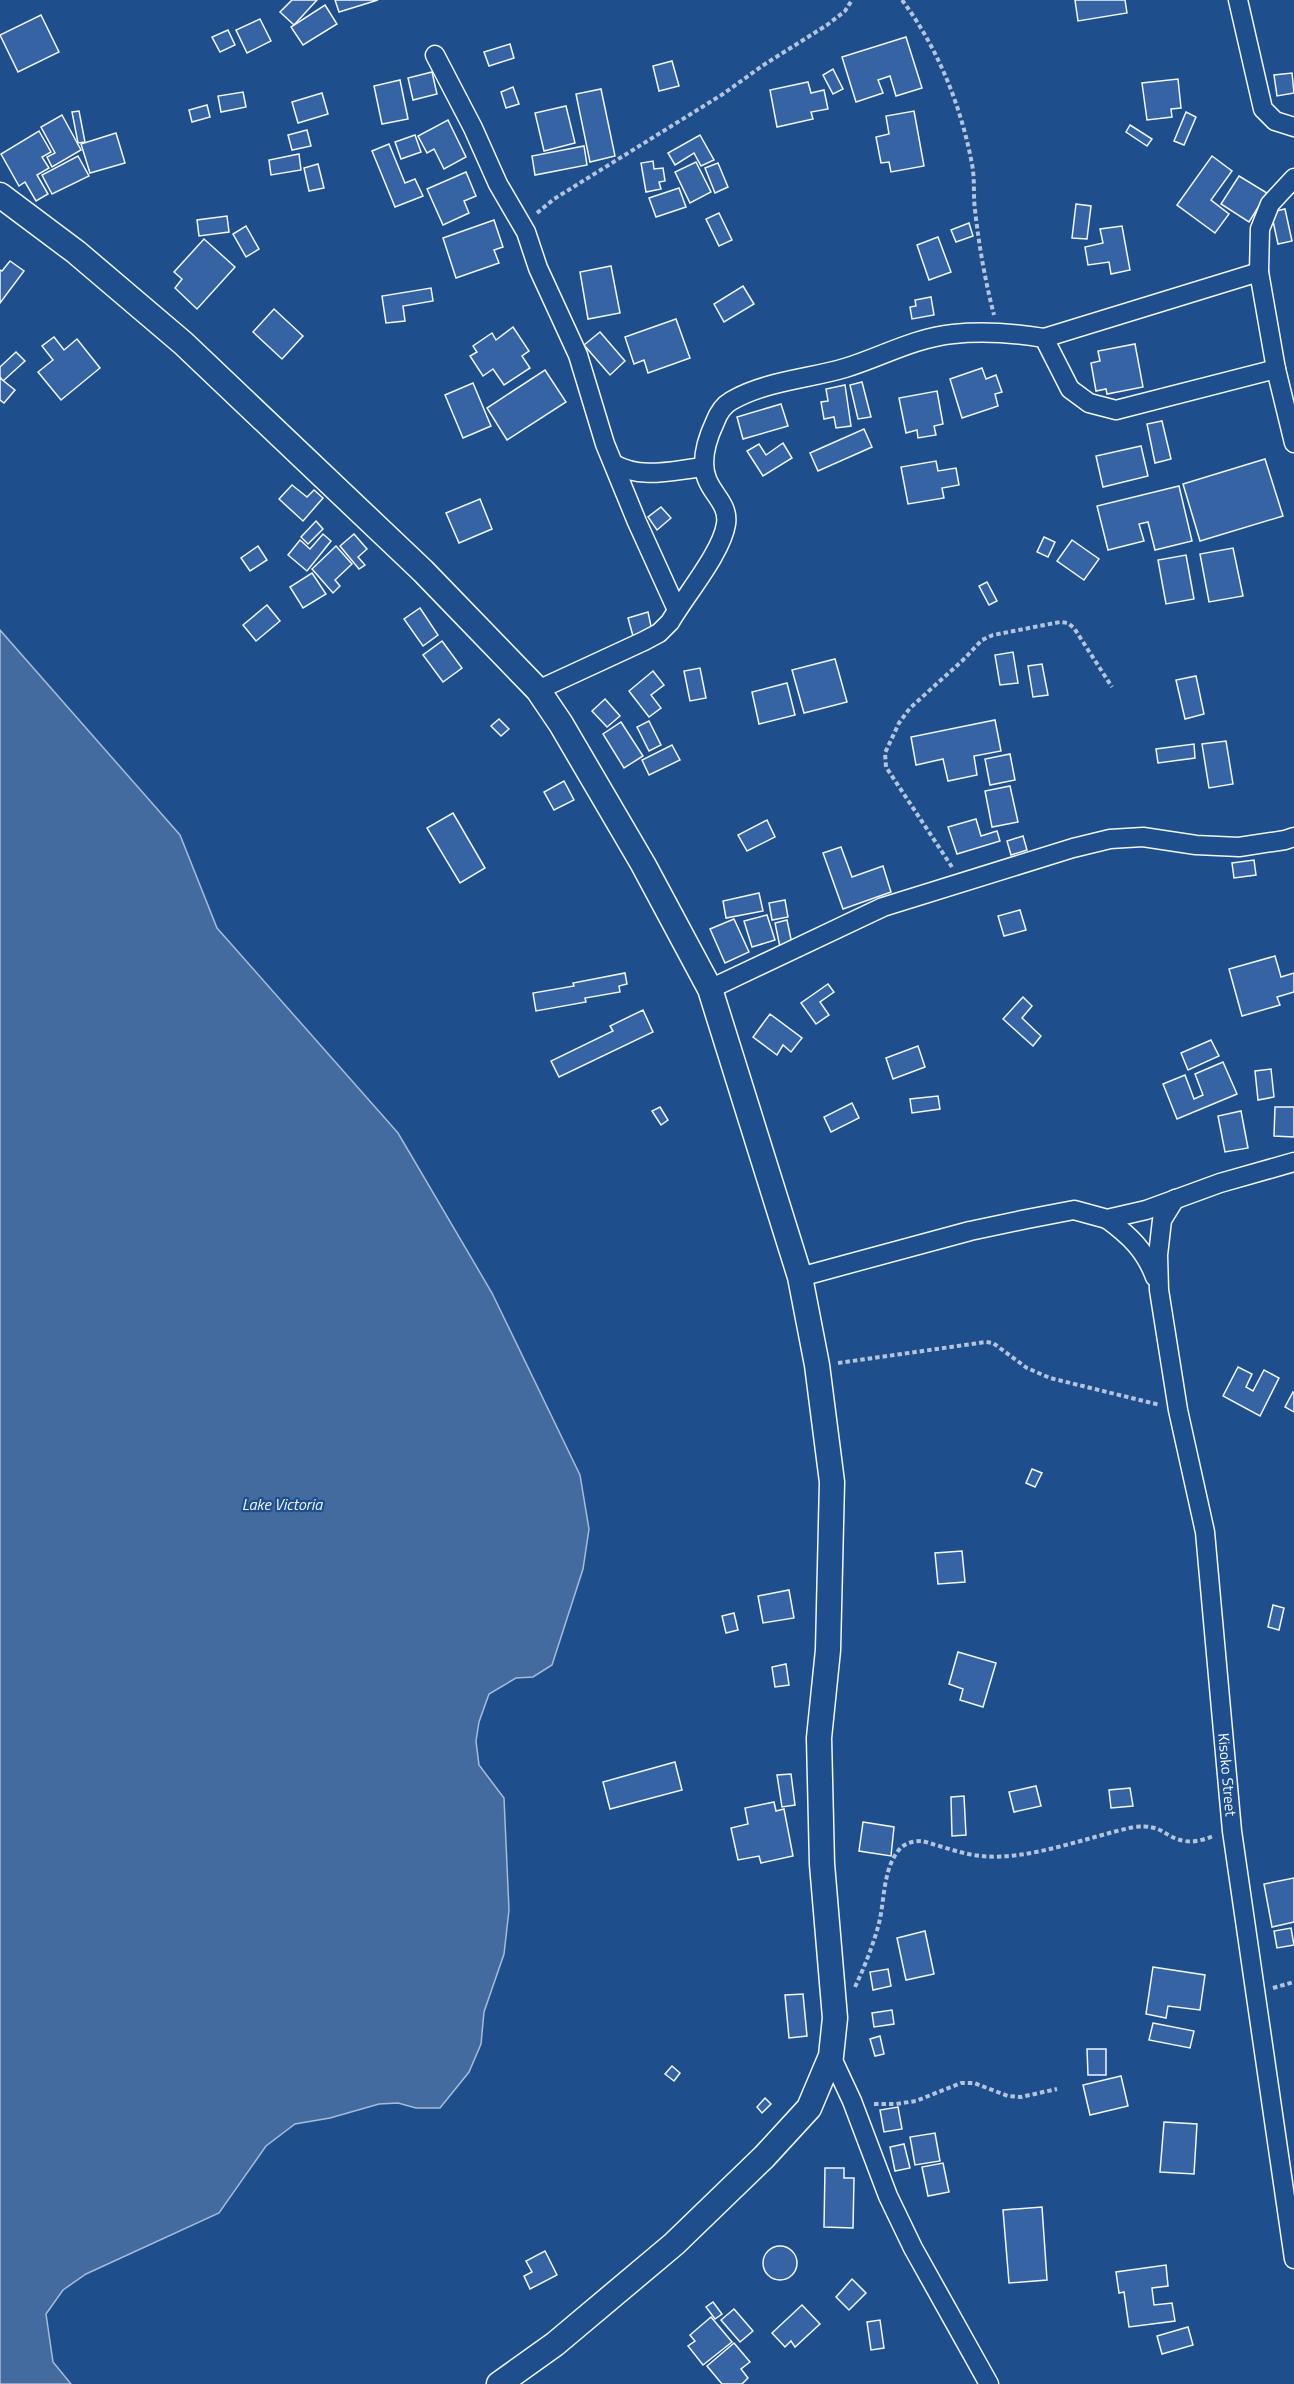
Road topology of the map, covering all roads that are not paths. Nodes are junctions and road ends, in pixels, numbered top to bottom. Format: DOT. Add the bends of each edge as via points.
graph roads {
  1 [pos="1238,0"];
  2 [pos="435,55"];
  3 [pos="1294,127"];
  4 [pos="1294,177"];
  5 [pos="0,195"];
  6 [pos="1259,272"];
  7 [pos="1044,338"];
  8 [pos="1276,369"];
  9 [pos="1294,443"];
  10 [pos="614,464"];
  11 [pos="704,467"];
  12 [pos="677,610"];
  13 [pos="538,690"];
  14 [pos="1294,837"];
  15 [pos="710,989"];
  16 [pos="1294,1162"];
  17 [pos="1175,1199"];
  18 [pos="1107,1219"];
  19 [pos="800,1277"];
  20 [pos="1160,1290"];
  21 [pos="831,2056"];
  22 [pos="1294,2259"];
  23 [pos="499,2384"];
  24 [pos="989,2384"];
  1 -- 3 [label="street" via="1263,109 1275,121"];
  2 -- 10 [label="street" via="525,232 578,355"];
  4 -- 6 [label="street" via="1270,204 1260,229"];
  5 -- 13 [label="street" via="76,252 192,351 423,570"];
  6 -- 7 [label="street"];
  6 -- 8 [label="street"];
  7 -- 8 [label="street" via="1070,389 1089,404 1116,410"];
  7 -- 11 [label="street" via="999,333 952,334 900,346 846,368 753,391 722,409 705,450"];
  8 -- 9 [label="street"];
  10 -- 11 [label="street" via="637,474"];
  10 -- 12 [label="street"];
  11 -- 12 [label="street" via="722,502 726,523 722,539"];
  12 -- 13 [label="street" via="659,633"];
  13 -- 15 [label="street" via="643,864"];
  14 -- 15 [label="street" via="1239,847 1143,837 1110,839 1073,848 883,907"];
  15 -- 19 [label="street"];
  16 -- 17 [label="street"];
  17 -- 18 [label="street"];
  17 -- 20 [label="street, Kisoko Street" via="1162,1220"];
  18 -- 19 [label="street" via="1074,1210 970,1231"];
  18 -- 20 [label="street, Kisoko Street" via="1127,1233 1148,1259"];
  19 -- 21 [label="street" via="817,1365 832,1482 828,1650 819,1738 822,1864 834,2018"];
  20 -- 22 [label="street, Kisoko Street" via="1178,1410 1205,1532 1232,1831"];
  21 -- 23 [label="street" via="809,2108 764,2157 674,2244 555,2344"];
  21 -- 24 [label="street" via="913,2248"];
}
